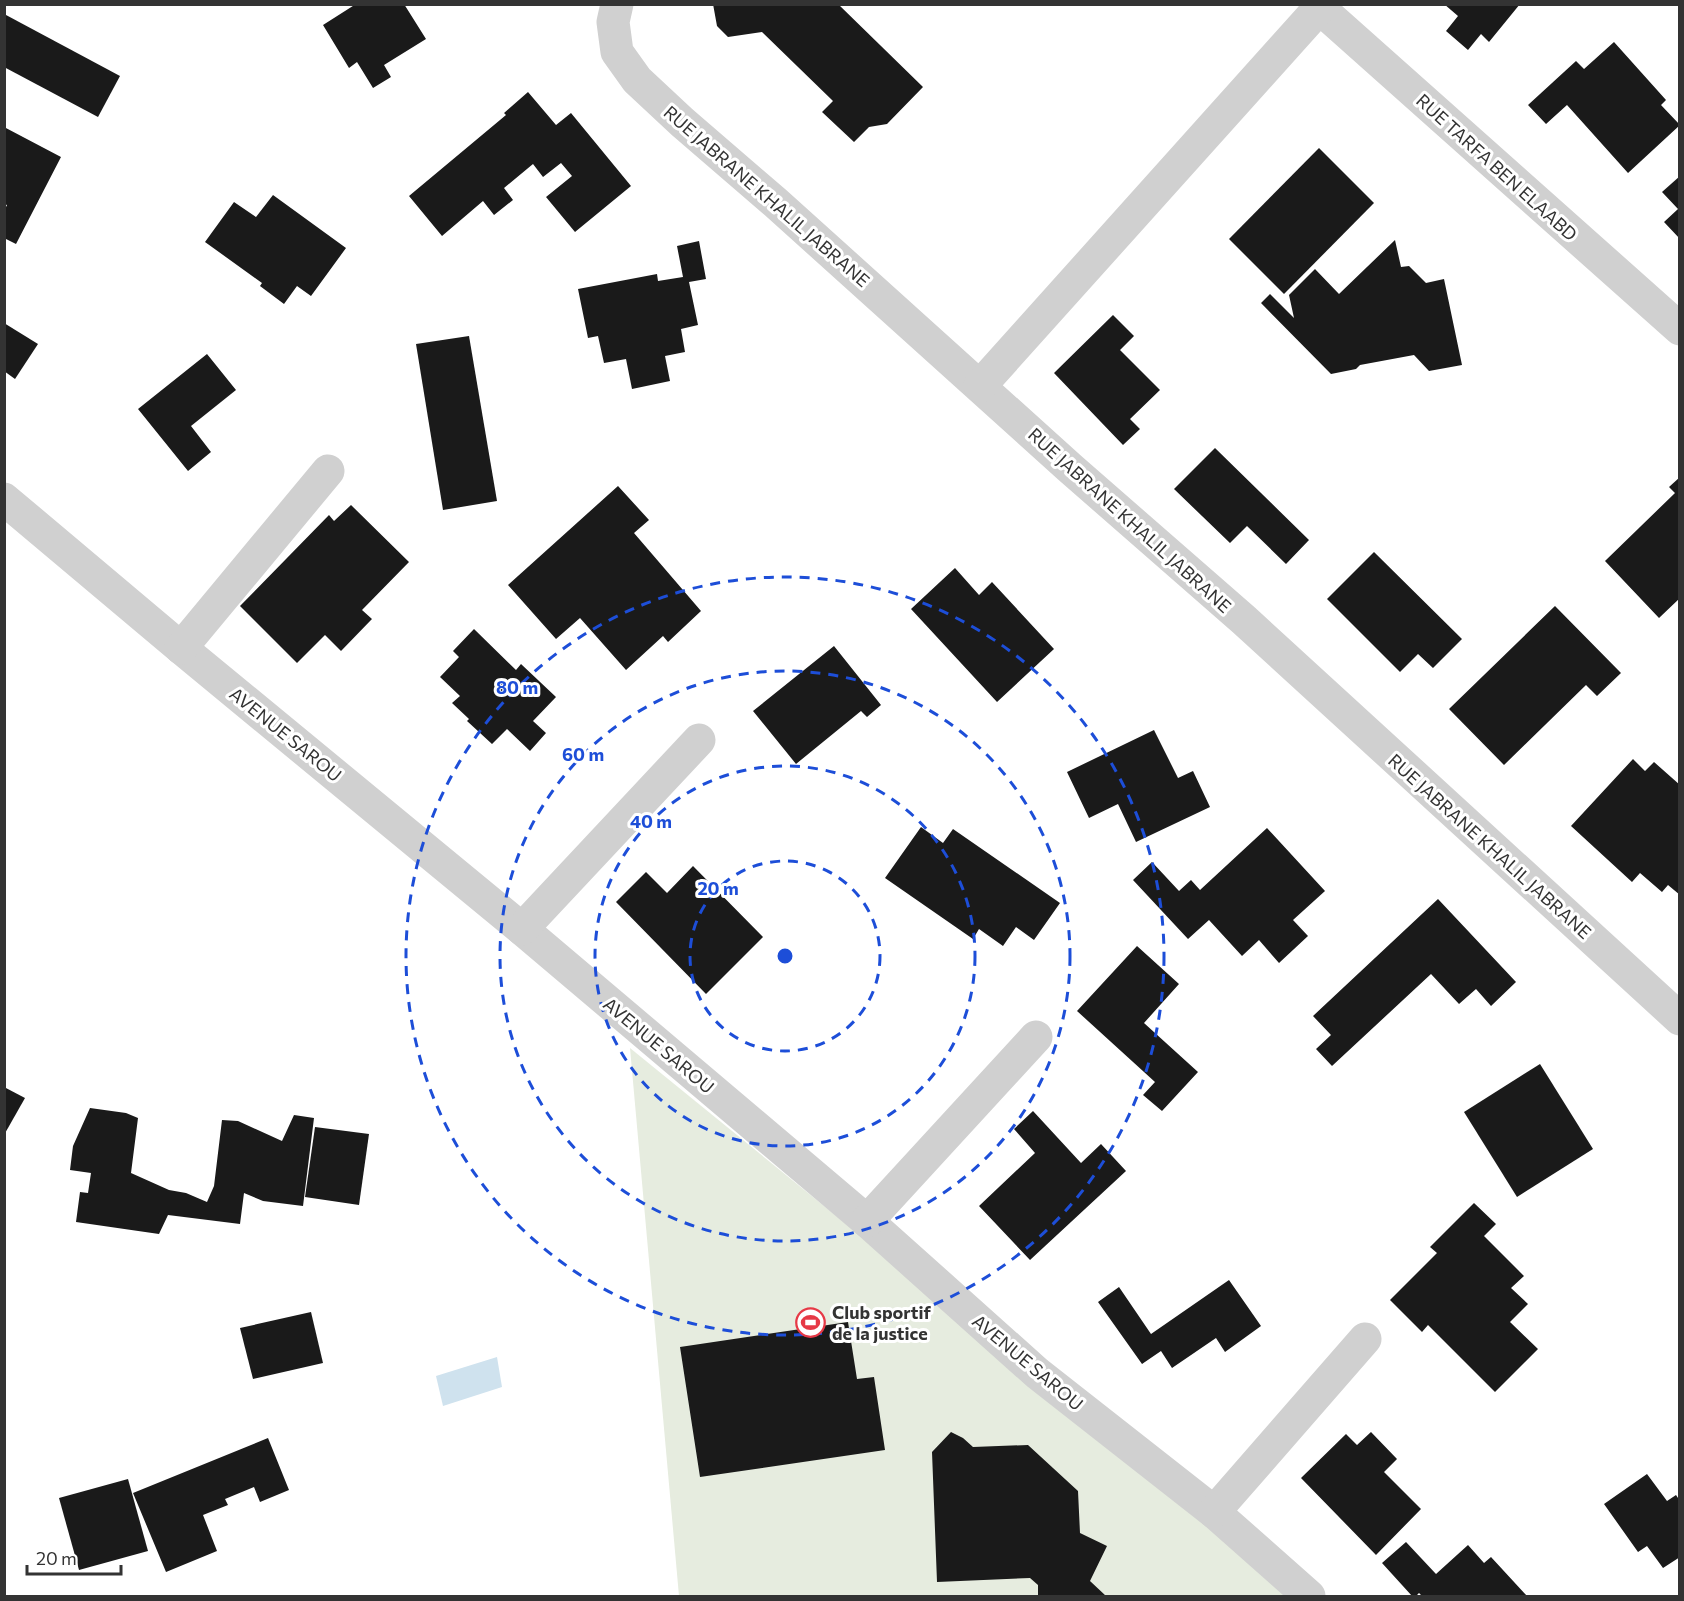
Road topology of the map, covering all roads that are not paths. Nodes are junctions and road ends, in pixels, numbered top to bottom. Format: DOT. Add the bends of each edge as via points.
graph roads {
  1 [pos="617,4"];
  2 [pos="1319,6"];
  3 [pos="1680,329"];
  4 [pos="980,386"];
  5 [pos="328,471"];
  6 [pos="4,499"];
  7 [pos="181,648"];
  8 [pos="699,740"];
  9 [pos="522,929"];
  10 [pos="1680,1019"];
  11 [pos="1036,1037"];
  12 [pos="867,1221"];
  13 [pos="1365,1339"];
  14 [pos="1214,1512"];
  15 [pos="1309,1596"];
  1 -- 4 [label="street, RUE JABRANE KHALIL JABRANE" via="613,22 617,52 637,80"];
  2 -- 3 [label="street, RUE TARFA BEN ELAABD"];
  2 -- 4 [label="street"];
  4 -- 10 [label="street, RUE JABRANE KHALIL JABRANE" via="1244,620"];
  5 -- 7 [label="street"];
  6 -- 7 [label="street, AVENUE SAROU"];
  7 -- 9 [label="street, AVENUE SAROU"];
  8 -- 9 [label="street"];
  9 -- 12 [label="street, AVENUE SAROU"];
  11 -- 12 [label="street"];
  12 -- 14 [label="street, AVENUE SAROU" via="1037,1373"];
  13 -- 14 [label="street"];
  14 -- 15 [label="street, AVENUE SAROU"];
}
